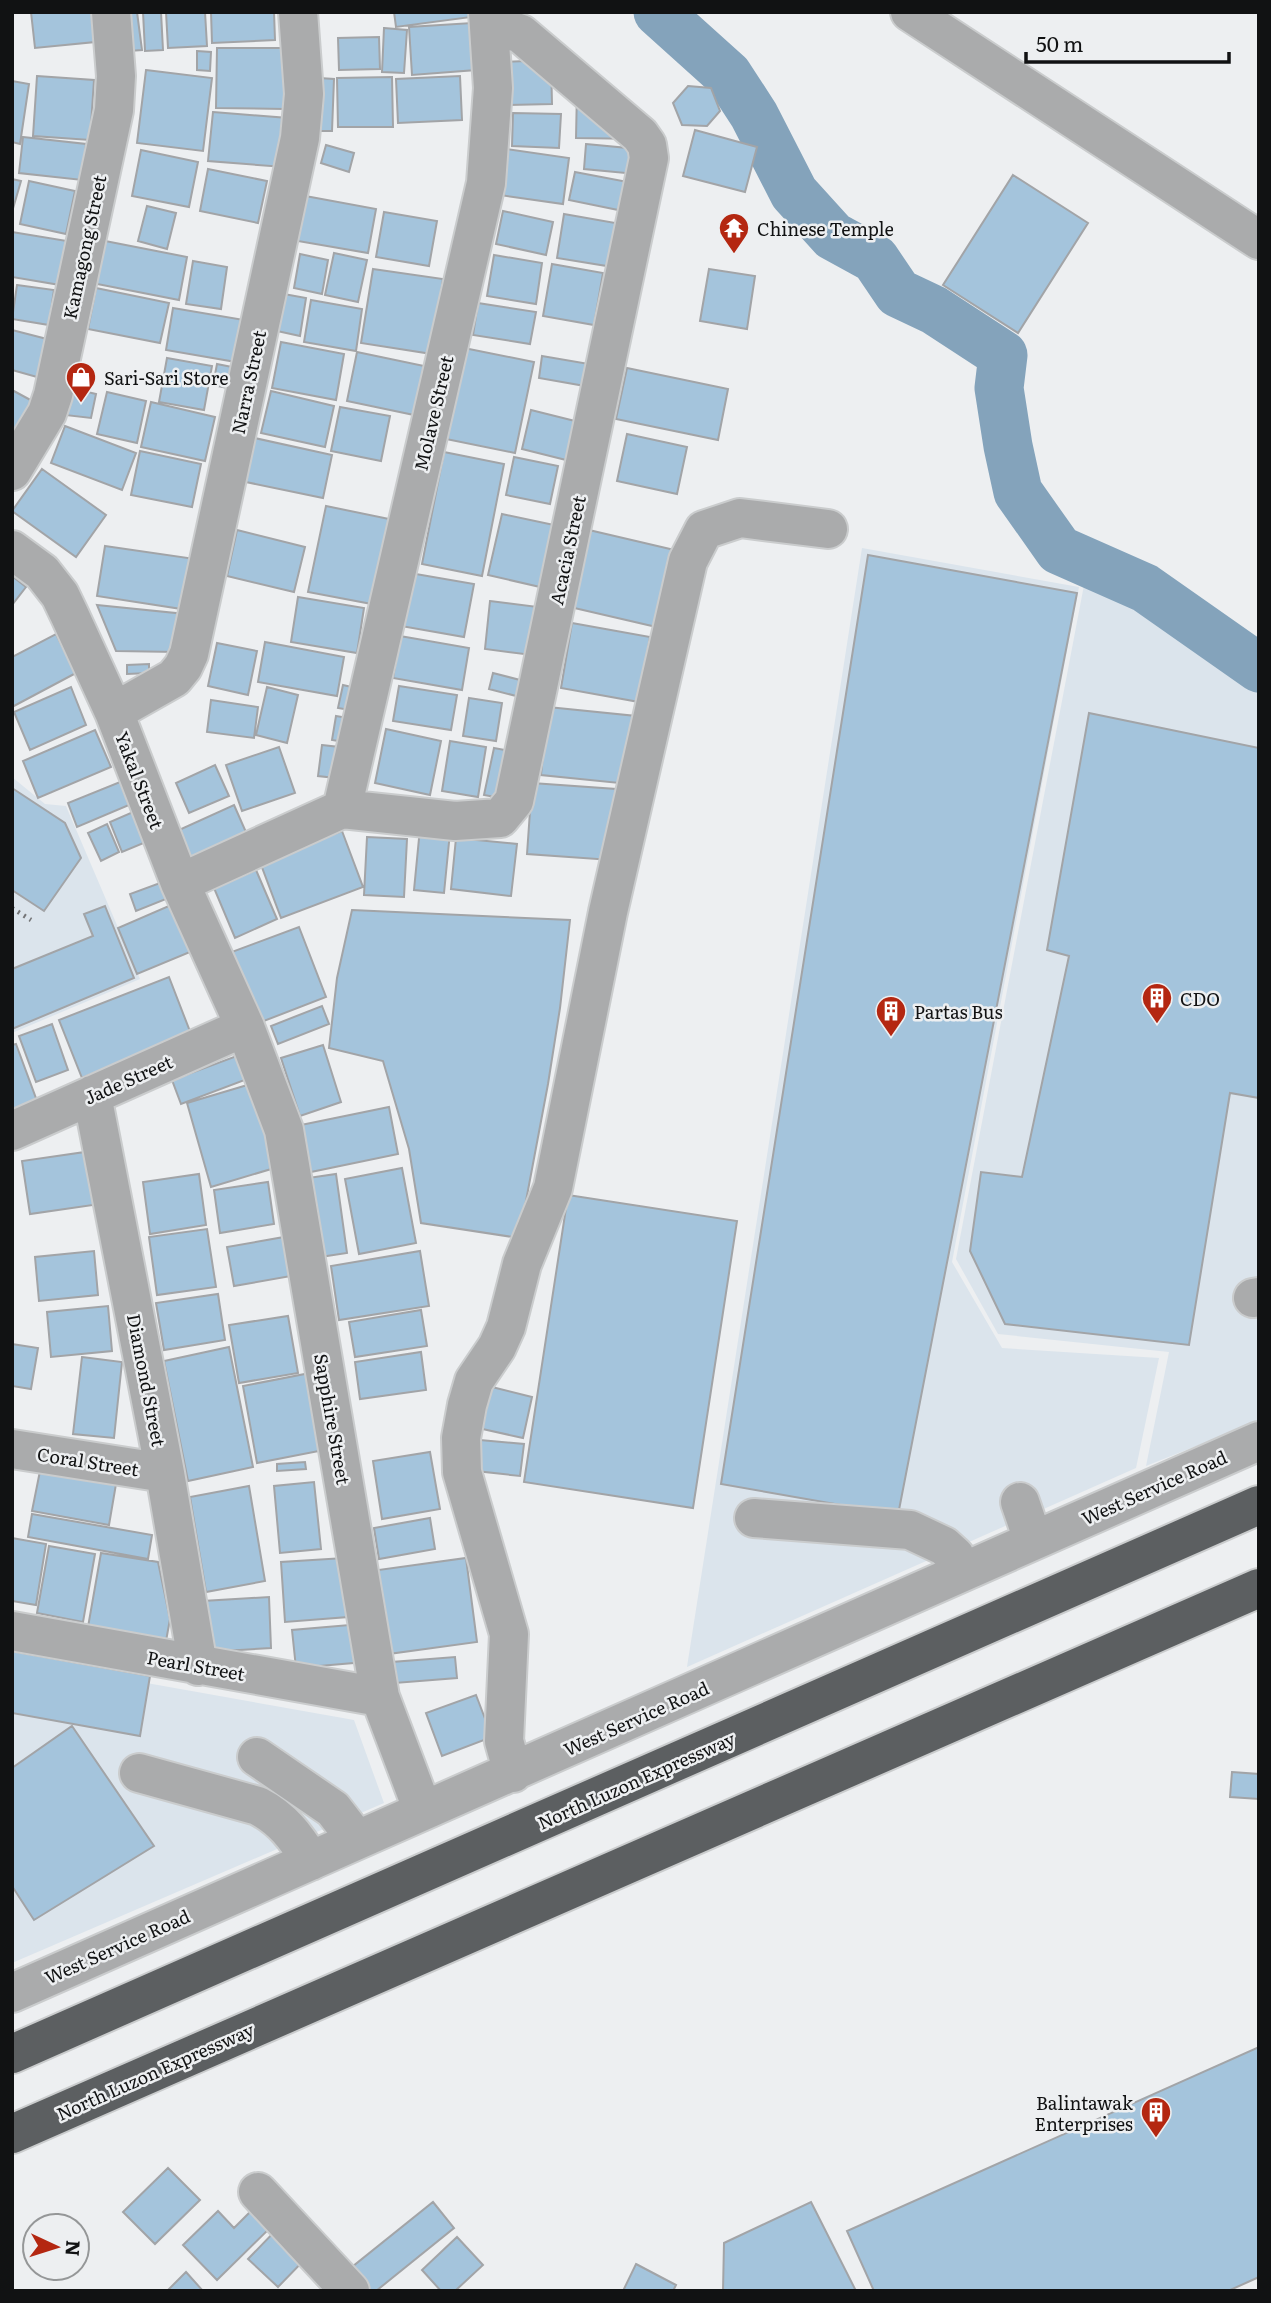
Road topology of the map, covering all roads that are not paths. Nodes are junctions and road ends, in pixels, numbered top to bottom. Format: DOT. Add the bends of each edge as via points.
graph roads {
  1 [pos="111,12"];
  2 [pos="298,12"];
  3 [pos="910,12"];
  4 [pos="489,20"];
  5 [pos="1259,240"];
  6 [pos="12,471"];
  7 [pos="828,530"];
  8 [pos="12,550"];
  9 [pos="114,712"];
  10 [pos="342,809"];
  11 [pos="180,883"];
  12 [pos="245,1027"];
  13 [pos="92,1096"];
  14 [pos="12,1131"];
  15 [pos="1259,1441"];
  16 [pos="12,1449"];
  17 [pos="165,1473"];
  18 [pos="1020,1502"];
  19 [pos="1259,1505"];
  20 [pos="754,1518"];
  21 [pos="1033,1540"];
  22 [pos="962,1572"];
  23 [pos="1259,1588"];
  24 [pos="12,1631"];
  25 [pos="198,1665"];
  26 [pos="380,1697"];
  27 [pos="257,1757"];
  28 [pos="139,1773"];
  29 [pos="513,1773"];
  30 [pos="423,1811"];
  31 [pos="357,1840"];
  32 [pos="311,1861"];
  33 [pos="12,1993"];
  34 [pos="12,2054"];
  35 [pos="12,2134"];
  36 [pos="258,2192"];
  37 [pos="350,2291"];
  1 -- 6 [label="street, Kamagong Street" via="114,110 56,381 47,414"];
  2 -- 9 [label="street, Narra Street" via="303,94 300,138 189,654 174,678"];
  3 -- 5 [label="street"];
  4 -- 10 [label="street, Molave Street" via="493,88 486,183"];
  4 -- 10 [label="street, Acacia Street" via="521,34 640,135 649,158 514,801 500,818 483,821"];
  7 -- 29 [label="street" via="740,518 704,530 688,561 608,912 553,1188 522,1264 506,1328 474,1381 467,1405 461,1438 462,1472 509,1634 504,1741"];
  8 -- 9 [label="street, Yakal Street" via="42,572 60,595"];
  9 -- 11 [label="street, Yakal Street"];
  10 -- 11 [label="street"];
  11 -- 12 [label="street, Yakal Street"];
  12 -- 13 [label="street, Jade Street"];
  12 -- 26 [label="street, Sapphire Street" via="284,1130"];
  13 -- 14 [label="street, Jade Street"];
  13 -- 17 [label="street, Diamond Street"];
  15 -- 21 [label="street, West Service Road"];
  16 -- 17 [label="street, Coral Street"];
  17 -- 25 [label="street, Diamond Street"];
  18 -- 21 [label="street"];
  19 -- 34 [label="highway, North Luzon Expressway"];
  20 -- 22 [label="street" via="909,1530 943,1546 955,1556"];
  21 -- 22 [label="street, West Service Road"];
  22 -- 29 [label="street, West Service Road"];
  23 -- 35 [label="highway, North Luzon Expressway"];
  24 -- 25 [label="street, Pearl Street"];
  25 -- 26 [label="street, Pearl Street"];
  26 -- 30 [label="street, Sapphire Street"];
  27 -- 31 [label="street" via="333,1809"];
  28 -- 32 [label="street" via="258,1806 286,1825"];
  29 -- 30 [label="street, West Service Road"];
  30 -- 31 [label="street, West Service Road"];
  31 -- 32 [label="street, West Service Road"];
  32 -- 33 [label="street, West Service Road"];
  36 -- 37 [label="street"];
}
